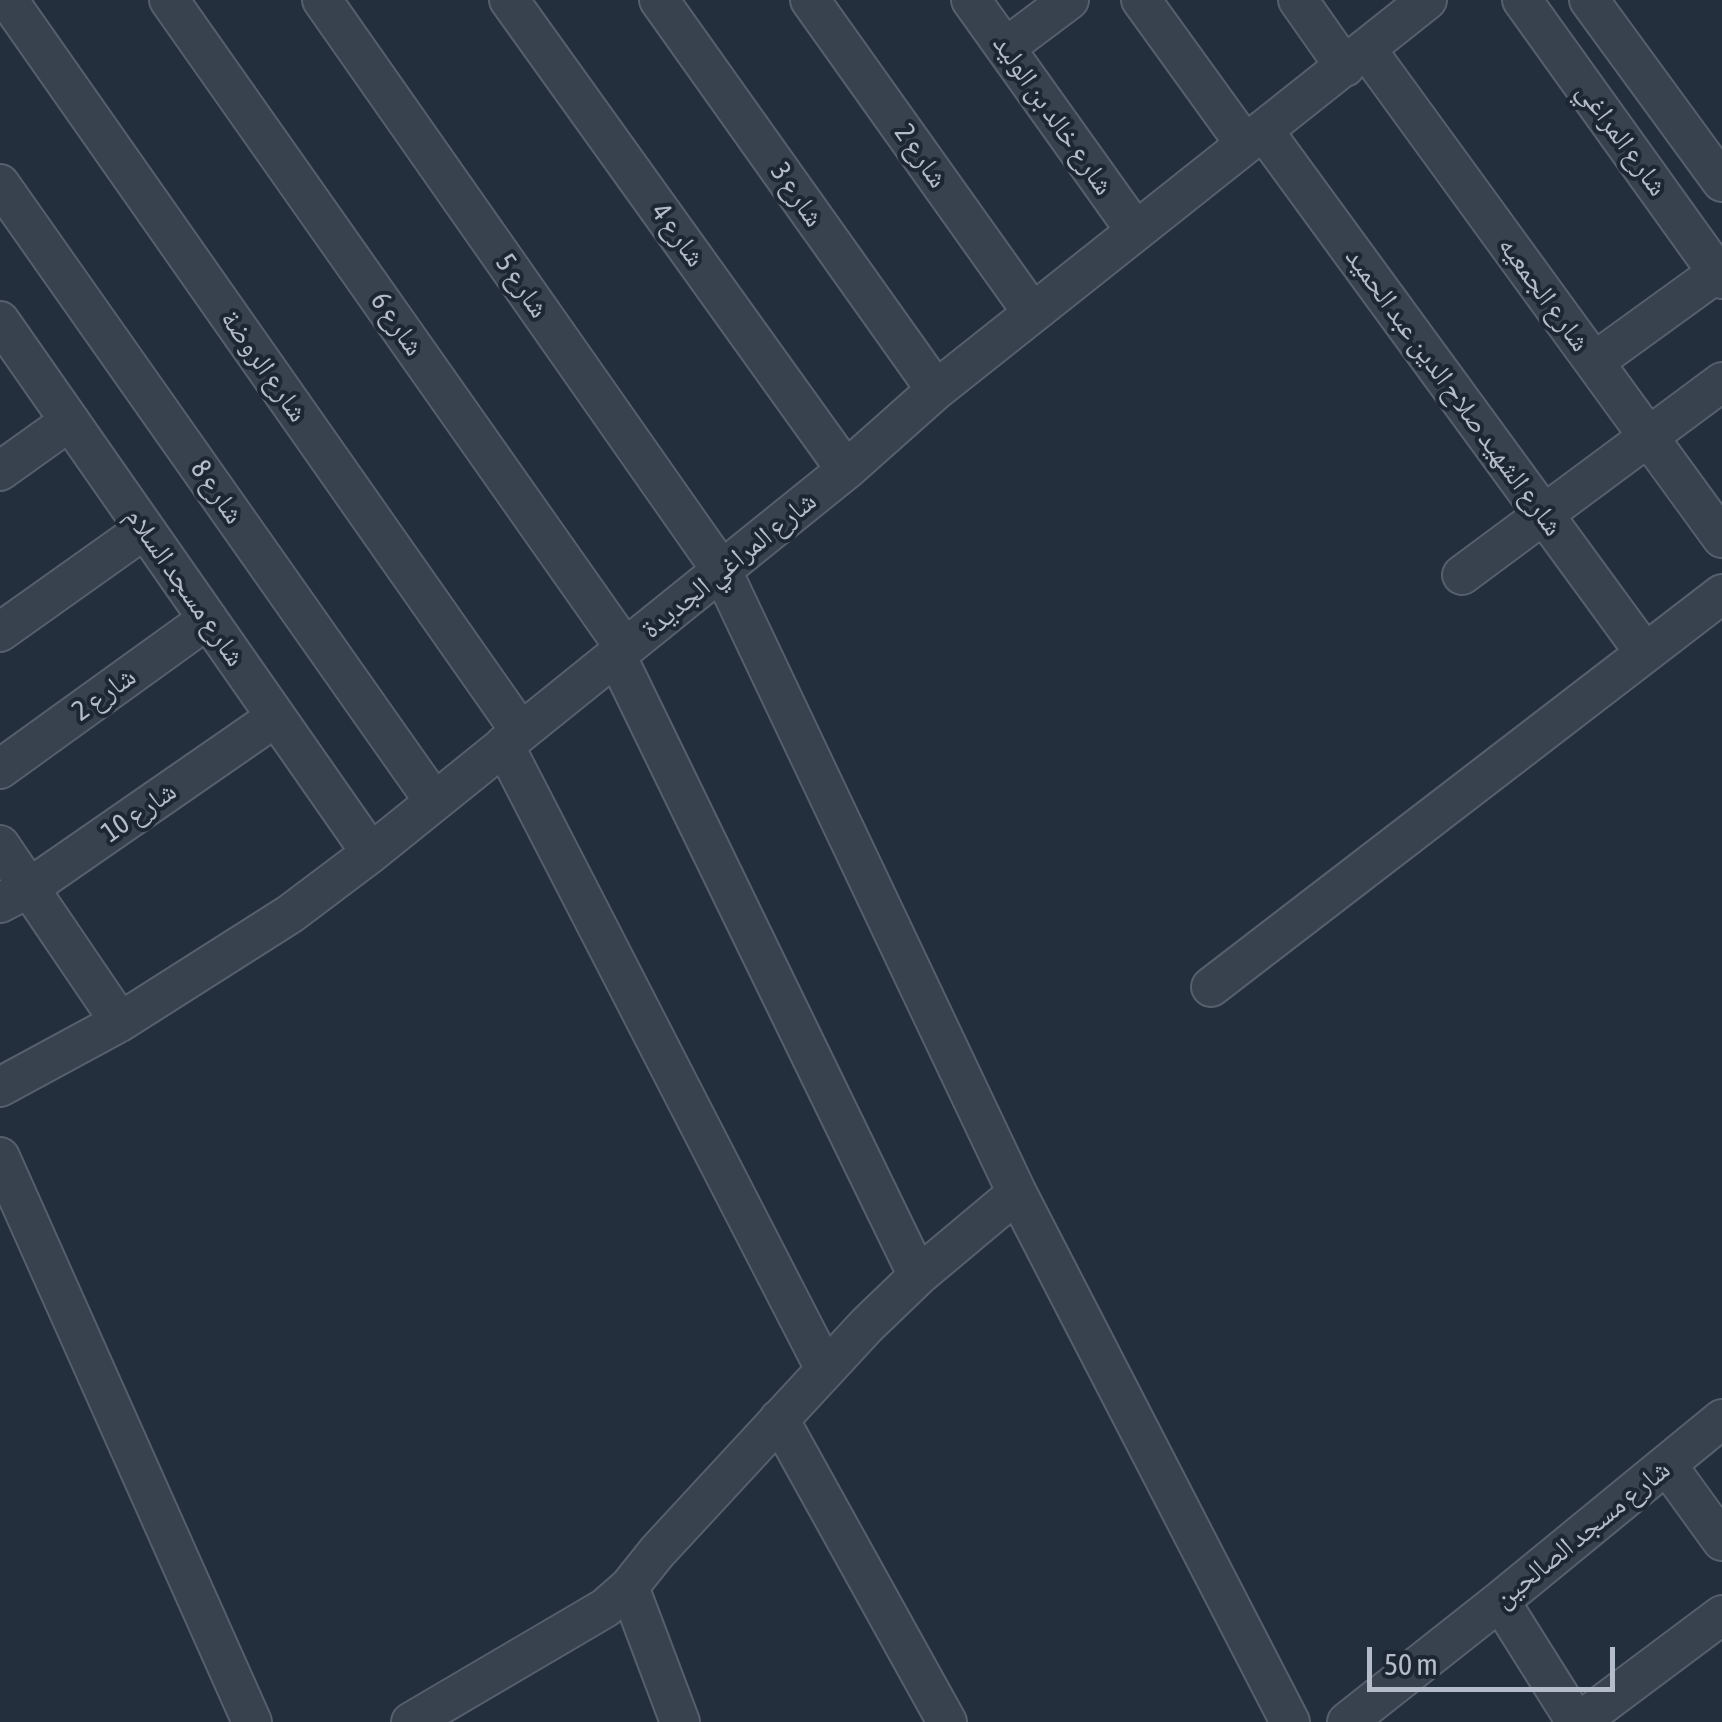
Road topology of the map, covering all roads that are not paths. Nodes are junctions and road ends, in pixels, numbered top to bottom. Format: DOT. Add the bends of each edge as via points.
graph roads {
  1 [pos="8,0"];
  2 [pos="169,0"];
  3 [pos="322,0"];
  4 [pos="509,0"];
  5 [pos="659,0"];
  6 [pos="810,0"];
  7 [pos="972,0"];
  8 [pos="1069,0"];
  9 [pos="1141,0"];
  10 [pos="1298,0"];
  11 [pos="1427,0"];
  12 [pos="1522,0"];
  13 [pos="1590,0"];
  14 [pos="1005,48"];
  15 [pos="1356,58"];
  16 [pos="1680,124"];
  17 [pos="1254,137"];
  18 [pos="1634,156"];
  19 [pos="1722,182"];
  20 [pos="0,184"];
  21 [pos="1135,230"];
  22 [pos="1720,276"];
  23 [pos="1032,312"];
  24 [pos="0,321"];
  25 [pos="1594,362"];
  26 [pos="1722,382"];
  27 [pos="936,390"];
  28 [pos="70,421"];
  29 [pos="1648,436"];
  30 [pos="846,470"];
  31 [pos="0,471"];
  32 [pos="1544,514"];
  33 [pos="145,530"];
  34 [pos="1722,538"];
  35 [pos="722,571"];
  36 [pos="1462,575"];
  37 [pos="1722,594"];
  38 [pos="208,619"];
  39 [pos="0,632"];
  40 [pos="621,652"];
  41 [pos="1645,653"];
  42 [pos="276,717"];
  43 [pos="512,738"];
  44 [pos="0,770"];
  45 [pos="434,801"];
  46 [pos="0,844"];
  47 [pos="371,853"];
  48 [pos="14,895"];
  49 [pos="1211,987"];
  50 [pos="120,1022"];
  51 [pos="0,1087"];
  52 [pos="0,1157"];
  53 [pos="1018,1193"];
  54 [pos="918,1276"];
  55 [pos="824,1368"];
  56 [pos="1722,1419"];
  57 [pos="779,1420"];
  58 [pos="1667,1465"];
  59 [pos="1722,1541"];
  60 [pos="629,1587"];
  61 [pos="1500,1601"];
  62 [pos="1722,1615"];
  63 [pos="252,1722"];
  64 [pos="411,1722"];
  65 [pos="680,1722"];
  66 [pos="948,1722"];
  67 [pos="1290,1722"];
  68 [pos="1347,1722"];
  69 [pos="1578,1722"];
  1 -- 43 [label="street, شارع الروضة"];
  2 -- 40 [label="street, شارع 6"];
  3 -- 35 [label="street, شارع 5"];
  4 -- 30 [label="street, شارع 4"];
  5 -- 27 [label="street, شارع 3"];
  6 -- 23 [label="street, شارع 2"];
  7 -- 14 [label="street, شارع خالد بن الوليد"];
  8 -- 14 [label="street"];
  9 -- 17 [label="street, شارع الشهيد صلاح الدين عبد الحميد"];
  10 -- 15 [label="street, شارع الجمعيه"];
  11 -- 15 [label="street, شارع المراغي الجديدة"];
  12 -- 18 [label="street, شارع المراغي"];
  13 -- 16 [label="street, شارع المراغي"];
  14 -- 21 [label="street, شارع خالد بن الوليد"];
  15 -- 17 [label="street, شارع المراغي الجديدة"];
  15 -- 25 [label="street, شارع الجمعيه"];
  16 -- 18 [label="street"];
  16 -- 19 [label="street, شارع المراغي"];
  17 -- 21 [label="street, شارع المراغي الجديدة"];
  17 -- 32 [label="street, شارع الشهيد صلاح الدين عبد الحميد"];
  18 -- 22 [label="street, شارع المراغي"];
  20 -- 45 [label="street, شارع 8"];
  21 -- 23 [label="street, شارع المراغي الجديدة"];
  22 -- 25 [label="street"];
  23 -- 27 [label="street, شارع المراغي الجديدة"];
  24 -- 28 [label="street, شارع مسجد السلام"];
  25 -- 29 [label="street, شارع الجمعيه"];
  26 -- 29 [label="street"];
  27 -- 30 [label="street, شارع المراغي الجديدة"];
  28 -- 31 [label="street"];
  28 -- 33 [label="street, شارع مسجد السلام"];
  29 -- 32 [label="street"];
  29 -- 34 [label="street, شارع الجمعيه"];
  30 -- 35 [label="street, شارع المراغي الجديدة"];
  32 -- 36 [label="street"];
  32 -- 41 [label="street, شارع الشهيد صلاح الدين عبد الحميد"];
  33 -- 38 [label="street, شارع مسجد السلام"];
  33 -- 39 [label="street"];
  35 -- 40 [label="street, شارع المراغي الجديدة"];
  35 -- 53 [label="street, شارع 5"];
  37 -- 41 [label="street"];
  38 -- 42 [label="street, شارع مسجد السلام"];
  38 -- 44 [label="street, شارع 2"];
  40 -- 43 [label="street, شارع المراغي الجديدة"];
  40 -- 54 [label="street, شارع 6"];
  41 -- 49 [label="street"];
  42 -- 47 [label="street, شارع مسجد السلام"];
  42 -- 48 [label="street, شارع 10"];
  43 -- 45 [label="street, شارع المراغي الجديدة"];
  43 -- 55 [label="street, شارع الروضة"];
  45 -- 47 [label="street, شارع المراغي الجديدة"];
  46 -- 48 [label="street"];
  47 -- 50 [label="street, شارع المراغي الجديدة" via="290,914"];
  48 -- 50 [label="street"];
  50 -- 51 [label="street, شارع المراغي الجديدة"];
  52 -- 63 [label="street"];
  53 -- 54 [label="street"];
  53 -- 67 [label="street, شارع 5"];
  54 -- 55 [label="street"];
  55 -- 57 [label="street"];
  56 -- 58 [label="street, شارع مسجد الصالحين"];
  57 -- 60 [label="street"];
  57 -- 66 [label="street"];
  58 -- 59 [label="street"];
  58 -- 61 [label="street, شارع مسجد الصالحين"];
  60 -- 64 [label="street" via="605,1608"];
  60 -- 65 [label="street"];
  61 -- 68 [label="street, شارع مسجد الصالحين"];
  61 -- 69 [label="street"];
  62 -- 69 [label="street"];
}
